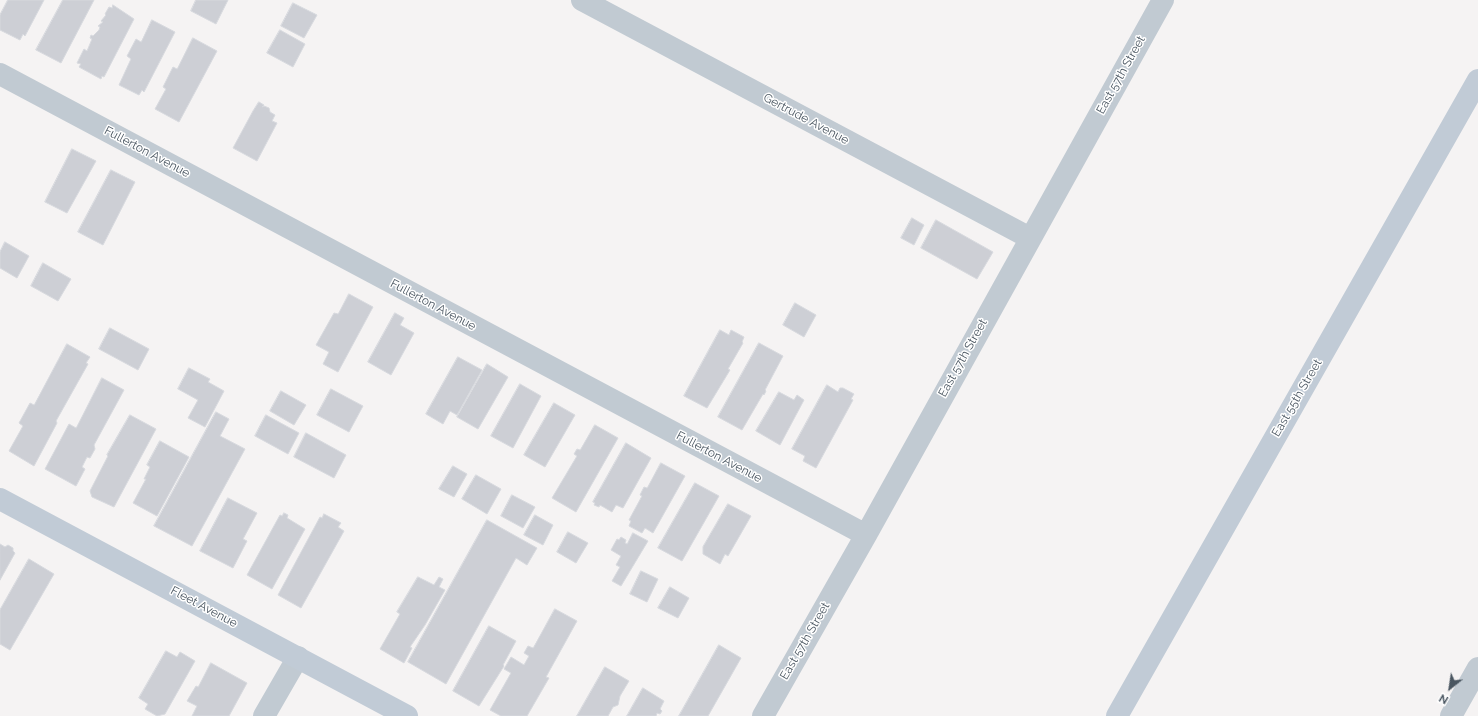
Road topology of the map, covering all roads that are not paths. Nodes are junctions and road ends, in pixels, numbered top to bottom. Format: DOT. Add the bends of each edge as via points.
graph roads {
  1 [pos="582,0"];
  2 [pos="1163,0"];
  3 [pos="0,74"];
  4 [pos="1478,80"];
  5 [pos="1030,238"];
  6 [pos="0,499"];
  7 [pos="866,535"];
  8 [pos="298,657"];
  9 [pos="1478,668"];
  10 [pos="264,716"];
  11 [pos="407,716"];
  12 [pos="763,716"];
  13 [pos="1117,716"];
  14 [pos="1451,716"];
  1 -- 5 [label="street, Gertrude Avenue"];
  2 -- 5 [label="street, East 57th Street"];
  3 -- 7 [label="street, Fullerton Avenue"];
  4 -- 13 [label="street, East 55th Street"];
  5 -- 7 [label="street, East 57th Street"];
  6 -- 8 [label="street, Fleet Avenue"];
  7 -- 12 [label="street, East 57th Street"];
  8 -- 10 [label="street"];
  8 -- 11 [label="street, Fleet Avenue"];
  9 -- 14 [label="street"];
}
